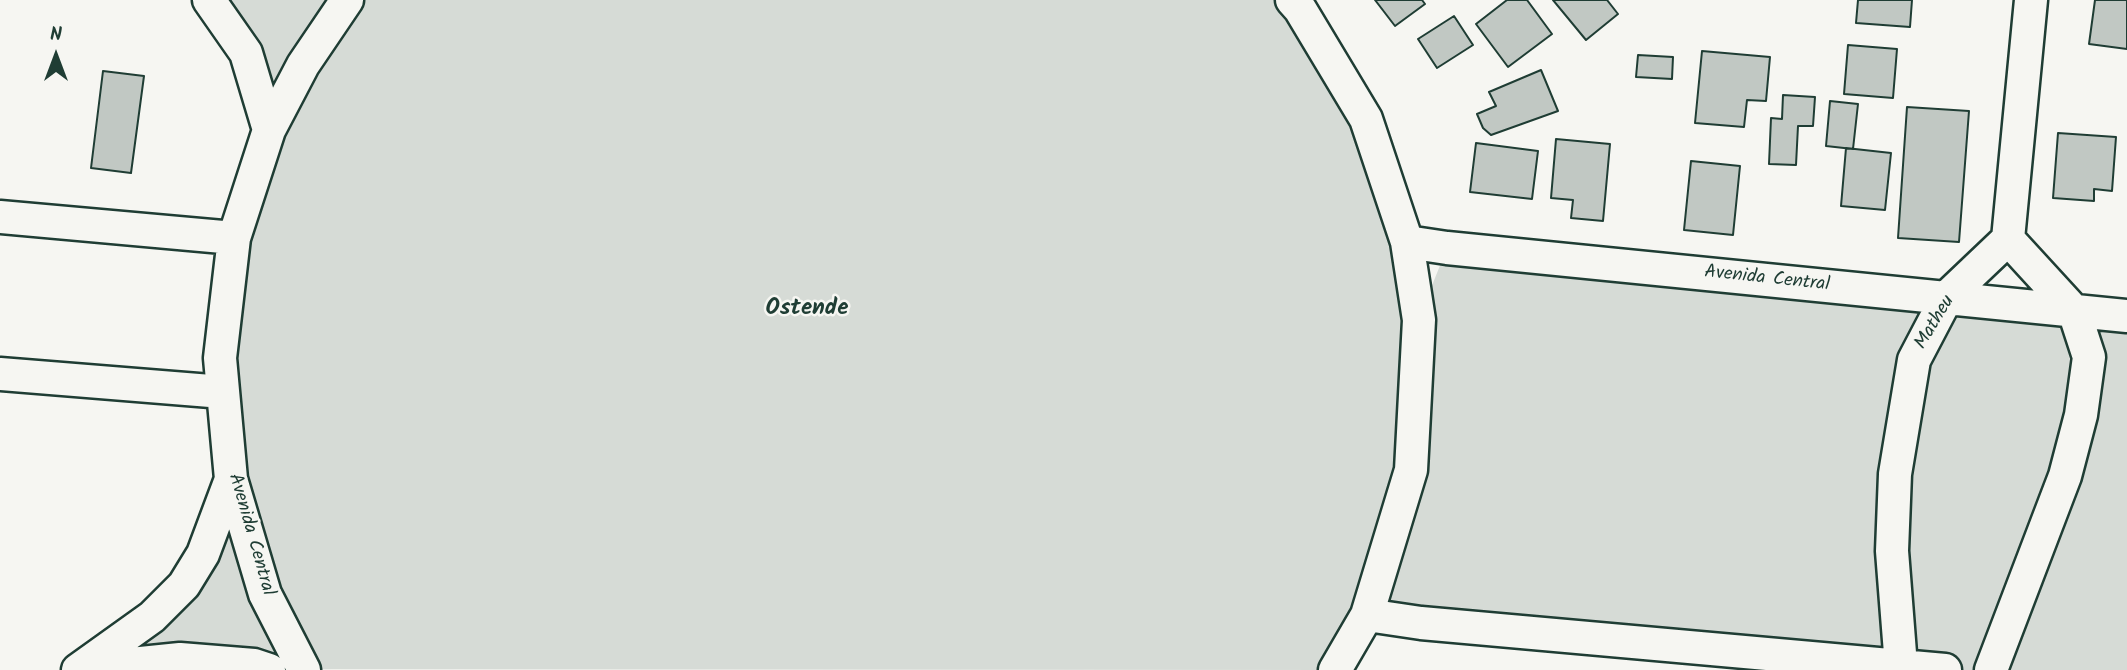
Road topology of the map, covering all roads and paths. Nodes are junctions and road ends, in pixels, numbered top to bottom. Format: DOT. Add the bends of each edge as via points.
graph roads {
  1 [pos="209,0"];
  2 [pos="347,0"];
  3 [pos="2031,0"];
  4 [pos="1299,3"];
  5 [pos="270,130"];
  6 [pos="0,217"];
  7 [pos="234,238"];
  8 [pos="2008,239"];
  9 [pos="1407,242"];
  10 [pos="1947,298"];
  11 [pos="2074,311"];
  12 [pos="2127,317"];
  13 [pos="0,374"];
  14 [pos="223,391"];
  15 [pos="230,479"];
  16 [pos="1367,615"];
  17 [pos="1902,668"];
  18 [pos="79,670"];
  19 [pos="269,670"];
  20 [pos="304,670"];
  21 [pos="1335,670"];
  22 [pos="1945,670"];
  23 [pos="1991,670"];
  1 -- 5 [label="street" via="246,53"];
  2 -- 5 [label="street, Avenida Central" via="303,65"];
  3 -- 8 [label="street"];
  4 -- 9 [label="street" via="1366,119"];
  5 -- 7 [label="street, Avenida Central"];
  6 -- 7 [label="street"];
  7 -- 14 [label="street, Avenida Central" via="220,358"];
  8 -- 10 [label="street, Matheu"];
  8 -- 11 [label="street"];
  9 -- 10 [label="street, Avenida Central"];
  9 -- 16 [label="street" via="1419,320 1411,470"];
  10 -- 11 [label="street, Avenida Central"];
  10 -- 17 [label="street, Matheu" via="1914,360 1895,474 1892,551"];
  11 -- 12 [label="street, Avenida Central"];
  11 -- 23 [label="street" via="2089,357 2081,415 2065,475"];
  13 -- 14 [label="street"];
  14 -- 15 [label="street, Avenida Central"];
  15 -- 18 [label="street" via="204,554 184,586 152,617"];
  15 -- 20 [label="street, Avenida Central" via="265,594"];
  16 -- 17 [label="street"];
  16 -- 21 [label="street"];
  17 -- 22 [label="street"];
  18 -- 19 [label="street" via="180,659"];
}
